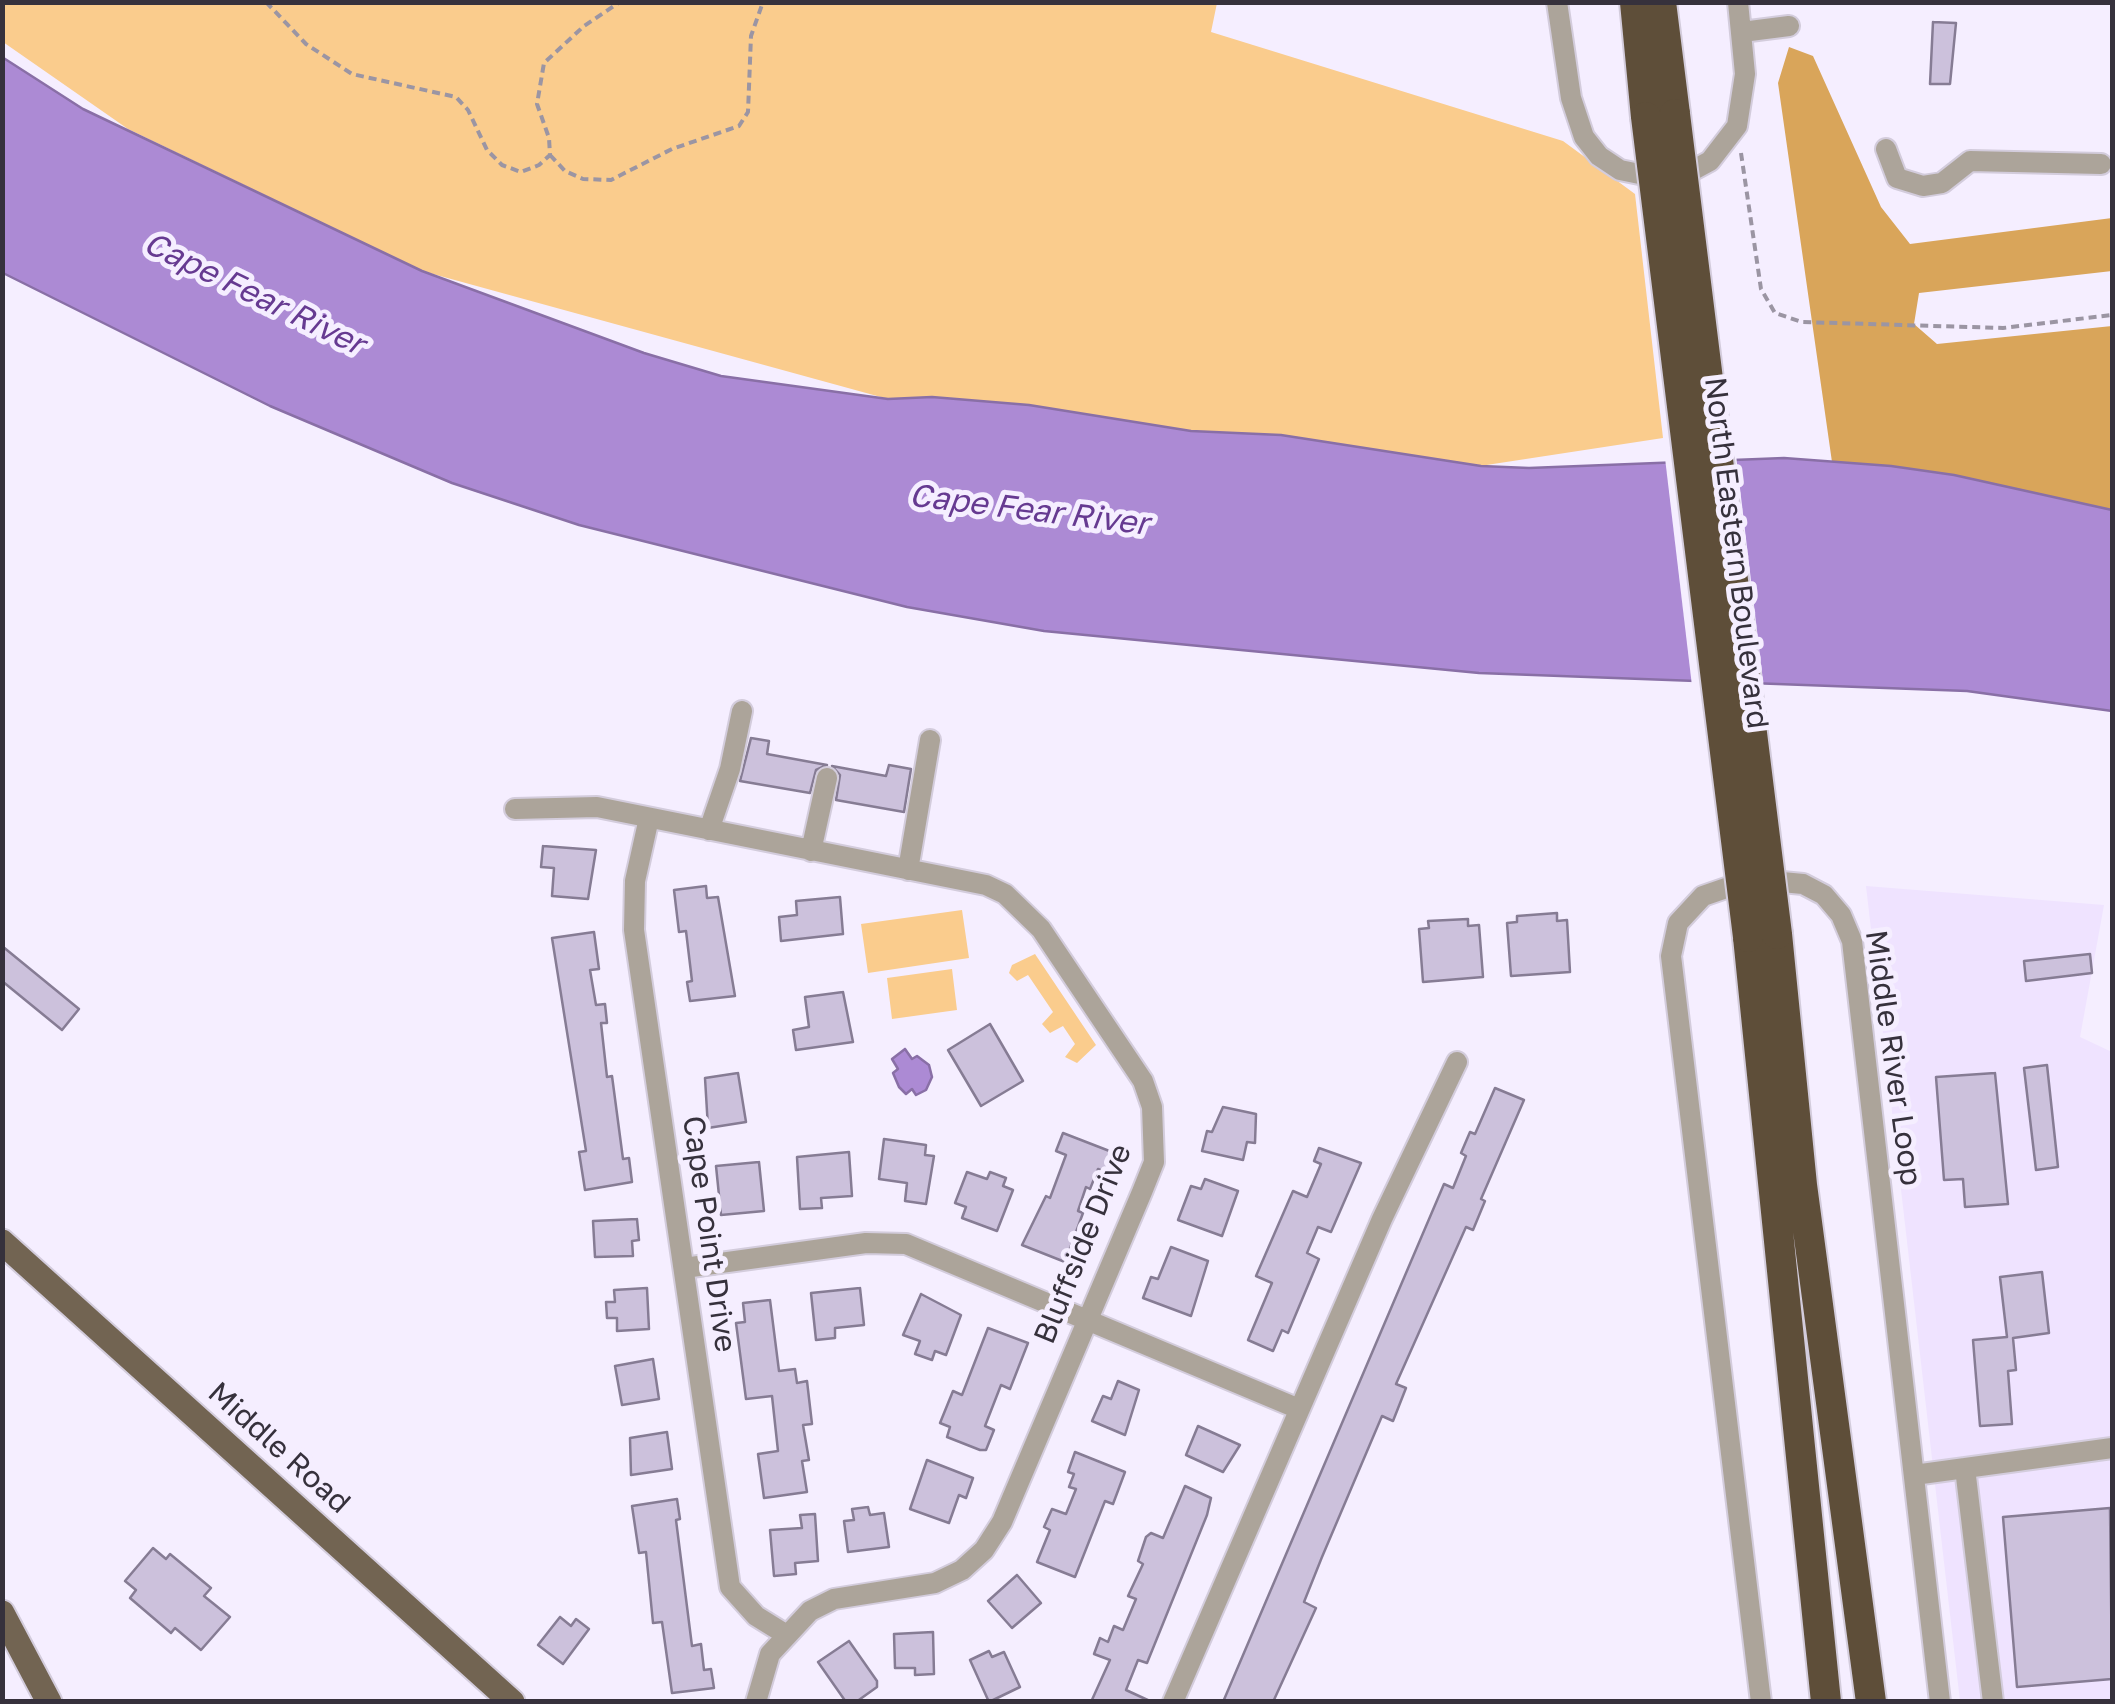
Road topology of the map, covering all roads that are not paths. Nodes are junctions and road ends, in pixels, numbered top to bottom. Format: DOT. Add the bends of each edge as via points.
graph roads {
  1 [pos="1557,2"];
  2 [pos="1634,2"];
  3 [pos="1661,2"];
  4 [pos="1738,2"];
  5 [pos="1789,26"];
  6 [pos="1742,32"];
  7 [pos="1661,116"];
  8 [pos="1886,148"];
  9 [pos="2102,164"];
  10 [pos="742,711"];
  11 [pos="930,740"];
  12 [pos="827,778"];
  13 [pos="515,809"];
  14 [pos="649,818"];
  15 [pos="709,830"];
  16 [pos="811,851"];
  17 [pos="908,870"];
  18 [pos="1762,936"];
  19 [pos="1457,1062"];
  20 [pos="2,1242"];
  21 [pos="684,1268"];
  22 [pos="1088,1317"];
  23 [pos="1299,1409"];
  24 [pos="2112,1448"];
  25 [pos="1965,1468"];
  26 [pos="1914,1476"];
  27 [pos="2,1614"];
  28 [pos="785,1634"];
  29 [pos="48,1702"];
  30 [pos="512,1702"];
  31 [pos="756,1702"];
  32 [pos="1173,1702"];
  33 [pos="1761,1702"];
  34 [pos="1826,1702"];
  35 [pos="1871,1702"];
  36 [pos="1940,1702"];
  37 [pos="1994,1702"];
  1 -- 6 [label="street" via="1584,137 1608,164 1645,177 1686,174 1720,152 1736,126 1744,93"];
  2 -- 7 [label="highway, North Eastern Boulevard"];
  3 -- 7 [label="highway, North Eastern Boulevard"];
  4 -- 6 [label="street"];
  5 -- 6 [label="street"];
  7 -- 18 [label="highway, North Eastern Boulevard, bridge"];
  8 -- 9 [label="street" via="1906,185 1942,184 1970,161"];
  10 -- 15 [label="street"];
  11 -- 17 [label="street"];
  12 -- 16 [label="street"];
  13 -- 14 [label="street, Bluffside Drive" via="597,806"];
  14 -- 15 [label="street, Bluffside Drive"];
  14 -- 21 [label="street, Cape Point Drive" via="632,904"];
  15 -- 16 [label="street, Bluffside Drive"];
  16 -- 17 [label="street, Bluffside Drive"];
  17 -- 22 [label="street, Bluffside Drive" via="986,885 1021,905 1144,1081 1156,1137 1154,1162"];
  18 -- 34 [label="highway"];
  18 -- 35 [label="highway"];
  19 -- 23 [label="street"];
  20 -- 30 [label="main road, Middle Road"];
  21 -- 22 [label="street" via="866,1243 906,1244"];
  21 -- 28 [label="street, Cape Point Drive" via="730,1587 756,1616"];
  22 -- 23 [label="street"];
  22 -- 28 [label="street, Bluffside Drive" via="1002,1522 984,1550 935,1583 834,1599"];
  23 -- 32 [label="street"];
  24 -- 25 [label="street"];
  25 -- 26 [label="street"];
  25 -- 37 [label="street"];
  26 -- 33 [label="street, Middle River Loop" via="1848,927 1832,903 1803,884 1712,891 1678,922 1670,962"];
  26 -- 36 [label="street, Middle River Loop"];
  27 -- 29 [label="main road"];
  28 -- 31 [label="street, Bluffside Drive" via="770,1654"];
}
